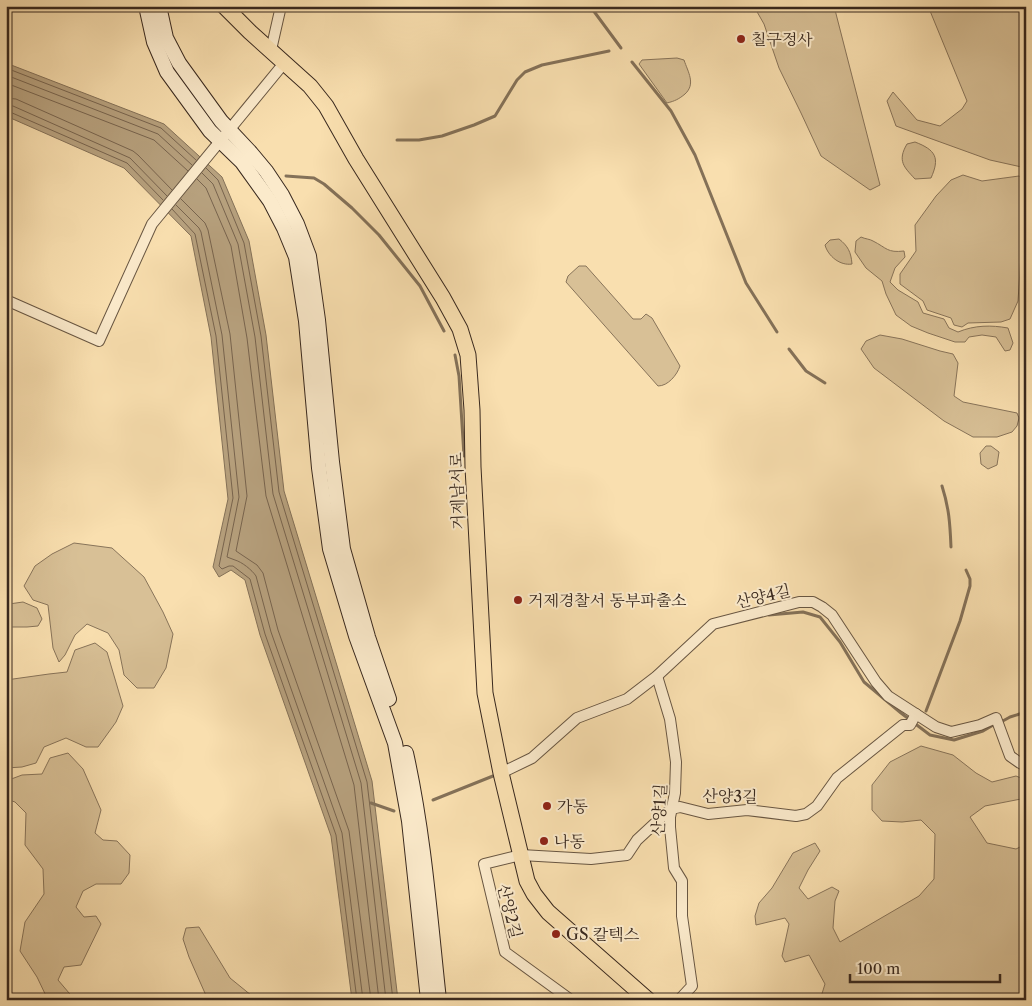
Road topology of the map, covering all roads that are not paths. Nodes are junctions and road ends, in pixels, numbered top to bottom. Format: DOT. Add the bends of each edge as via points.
graph roads {
  1 [pos="146,6"];
  2 [pos="159,6"];
  3 [pos="224,6"];
  4 [pos="280,6"];
  5 [pos="271,50"];
  6 [pos="285,62"];
  7 [pos="230,130"];
  8 [pos="216,146"];
  9 [pos="6,300"];
  10 [pos="657,676"];
  11 [pos="916,714"];
  12 [pos="1026,766"];
  13 [pos="501,773"];
  14 [pos="671,809"];
  15 [pos="521,855"];
  16 [pos="645,999"];
  17 [pos="428,1000"];
  18 [pos="439,1000"];
  19 [pos="571,1000"];
  20 [pos="679,1000"];
  1 -- 8 [label="street" via="154,42 167,72 210,131"];
  2 -- 7 [label="street" via="166,38 179,63"];
  3 -- 5 [label="main road, 거제남서로"];
  4 -- 5 [label="street"];
  5 -- 6 [label="main road, 거제남서로"];
  6 -- 7 [label="street"];
  6 -- 13 [label="main road, 거제남서로" via="326,106 443,298 460,329 468,355 484,692"];
  7 -- 8 [label="street"];
  7 -- 18 [label="street" via="282,195 298,224 309,256 343,549 368,637 404,742 428,890"];
  8 -- 9 [label="street" via="152,224 100,341"];
  8 -- 17 [label="street" via="242,162 270,201 296,257 306,321 330,549 356,636 395,743 409,821"];
  10 -- 11 [label="street, 산양4길" via="713,624 799,602 813,602 832,615 888,696"];
  10 -- 13 [label="street, 산양4길" via="626,699 577,718 532,758"];
  10 -- 14 [label="street, 산양1길" via="670,719 676,762"];
  11 -- 12 [label="street, 산양4길" via="951,732 996,718 1010,756"];
  11 -- 14 [label="street, 산양3길" via="910,725 903,725 837,778 817,806 806,814 796,816 747,810 708,814 680,807"];
  13 -- 15 [label="main road, 거제남서로"];
  14 -- 15 [label="street" via="637,840 627,855 591,859"];
  14 -- 20 [label="street, 산양1길" via="673,860 682,881 682,916 692,986"];
  15 -- 16 [label="main road, 거제남서로" via="527,881 548,912"];
  15 -- 19 [label="street, 산양2길" via="484,864 505,952"];
}
